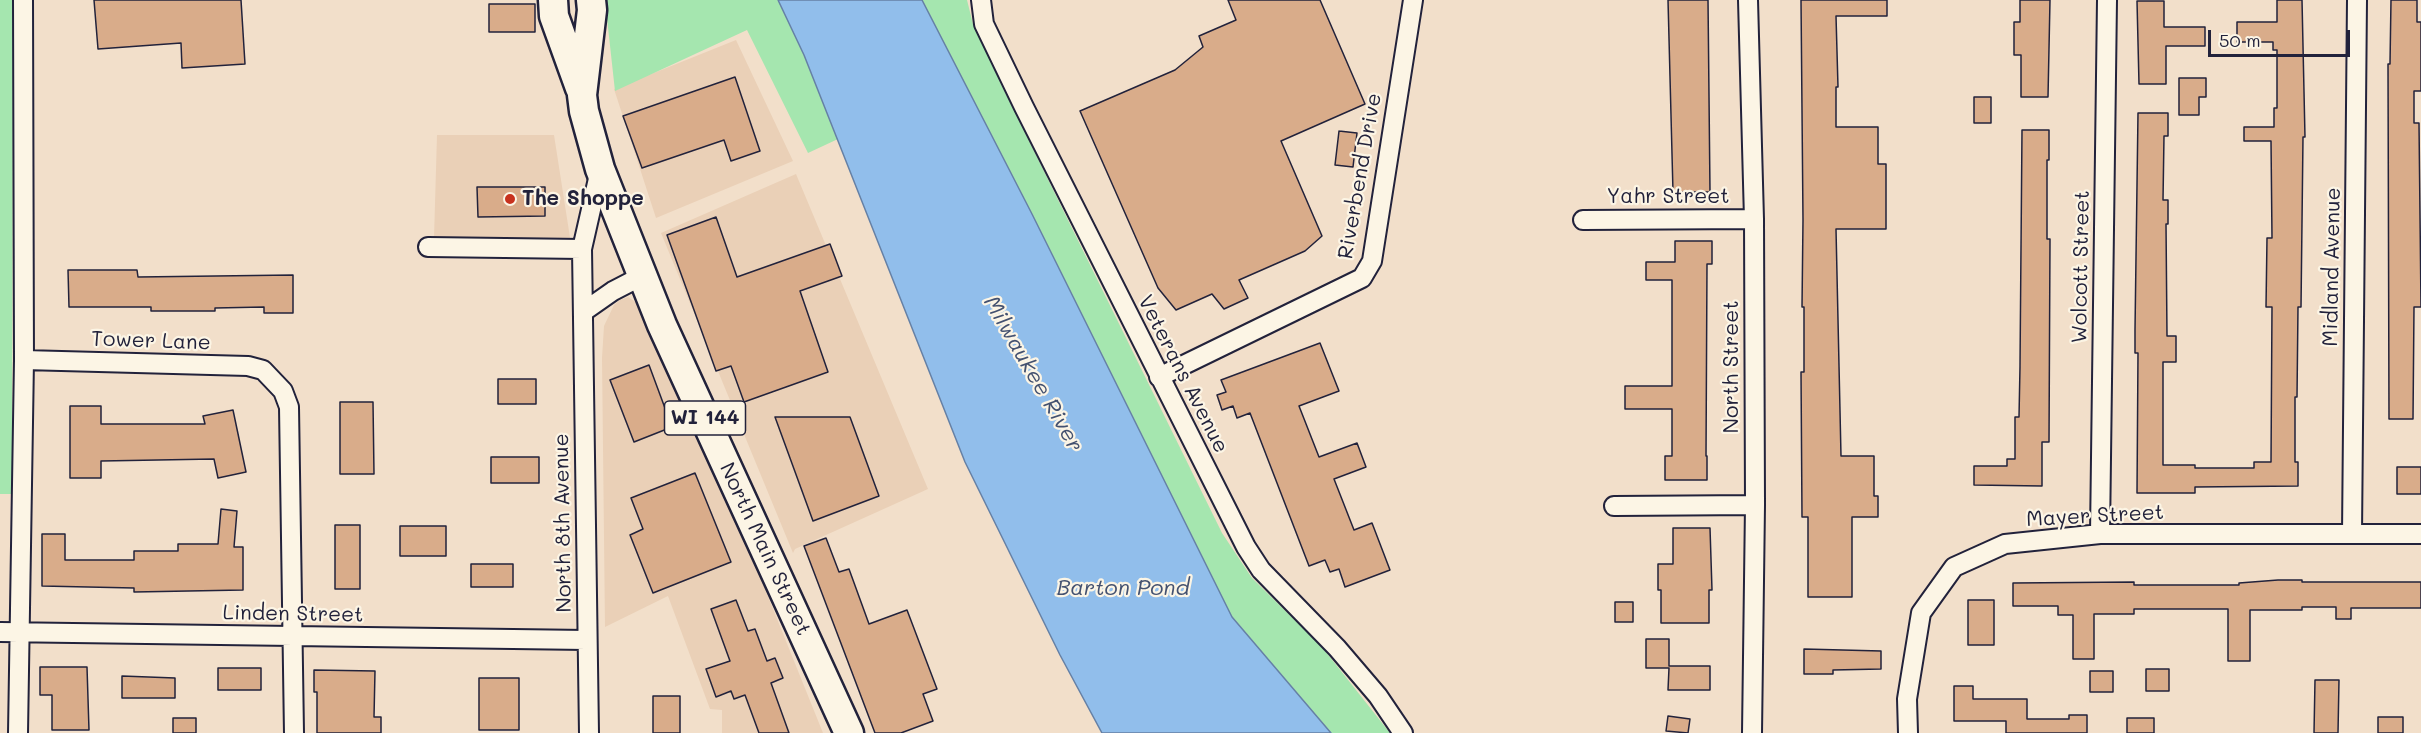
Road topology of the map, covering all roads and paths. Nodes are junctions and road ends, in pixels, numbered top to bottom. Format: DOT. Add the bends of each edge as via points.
graph roads {
  1 [pos="23,0"];
  2 [pos="553,0"];
  3 [pos="591,0"];
  4 [pos="981,0"];
  5 [pos="1413,0"];
  6 [pos="1748,0"];
  7 [pos="2107,0"];
  8 [pos="2357,0"];
  9 [pos="582,95"];
  10 [pos="600,169"];
  11 [pos="1754,219"];
  12 [pos="1583,220"];
  13 [pos="428,246"];
  14 [pos="582,249"];
  15 [pos="642,276"];
  16 [pos="583,312"];
  17 [pos="24,360"];
  18 [pos="1159,377"];
  19 [pos="1755,505"];
  20 [pos="1614,506"];
  21 [pos="2100,534"];
  22 [pos="2352,534"];
  23 [pos="2421,534"];
  24 [pos="0,632"];
  25 [pos="20,632"];
  26 [pos="292,637"];
  27 [pos="586,640"];
  28 [pos="18,733"];
  29 [pos="294,733"];
  30 [pos="589,733"];
  31 [pos="849,733"];
  32 [pos="1403,733"];
  33 [pos="1752,733"];
  34 [pos="1908,733"];
  1 -- 17 [label="street"];
  2 -- 9 [label="main road, North Main Street / WI 144" via="554,16"];
  3 -- 9 [label="main road, North Main Street / WI 144"];
  4 -- 18 [label="street, Veterans Avenue" via="984,24"];
  5 -- 18 [label="street, Riverbend Drive" via="1372,261 1362,278"];
  6 -- 11 [label="street, North Street"];
  7 -- 21 [label="street, Wolcott Street"];
  8 -- 22 [label="street, Midland Avenue"];
  9 -- 10 [label="main road, North Main Street / WI 144"];
  10 -- 14 [label="street, North 8th Avenue"];
  10 -- 15 [label="main road, North Main Street / WI 144"];
  11 -- 12 [label="street, Yahr Street"];
  11 -- 19 [label="street, North Street"];
  13 -- 14 [label="street"];
  14 -- 16 [label="street, North 8th Avenue"];
  15 -- 16 [label="street"];
  15 -- 31 [label="main road, North Main Street / WI 144"];
  16 -- 27 [label="street, North 8th Avenue"];
  17 -- 25 [label="street"];
  17 -- 26 [label="street, Tower Lane" via="248,366 263,370 274,380 288,407"];
  18 -- 32 [label="street, Veterans Avenue" via="1261,570 1337,648"];
  19 -- 20 [label="street"];
  19 -- 33 [label="street, North Street"];
  21 -- 22 [label="street, Mayer Street"];
  21 -- 34 [label="street, Mayer Street" via="2005,544 1954,567 1921,613 1907,699"];
  22 -- 23 [label="street, Mayer Street"];
  24 -- 25 [label="street, Linden Street"];
  25 -- 26 [label="street, Linden Street"];
  25 -- 28 [label="street"];
  26 -- 27 [label="street, Linden Street"];
  26 -- 29 [label="street"];
  27 -- 30 [label="street, North 8th Avenue"];
}
